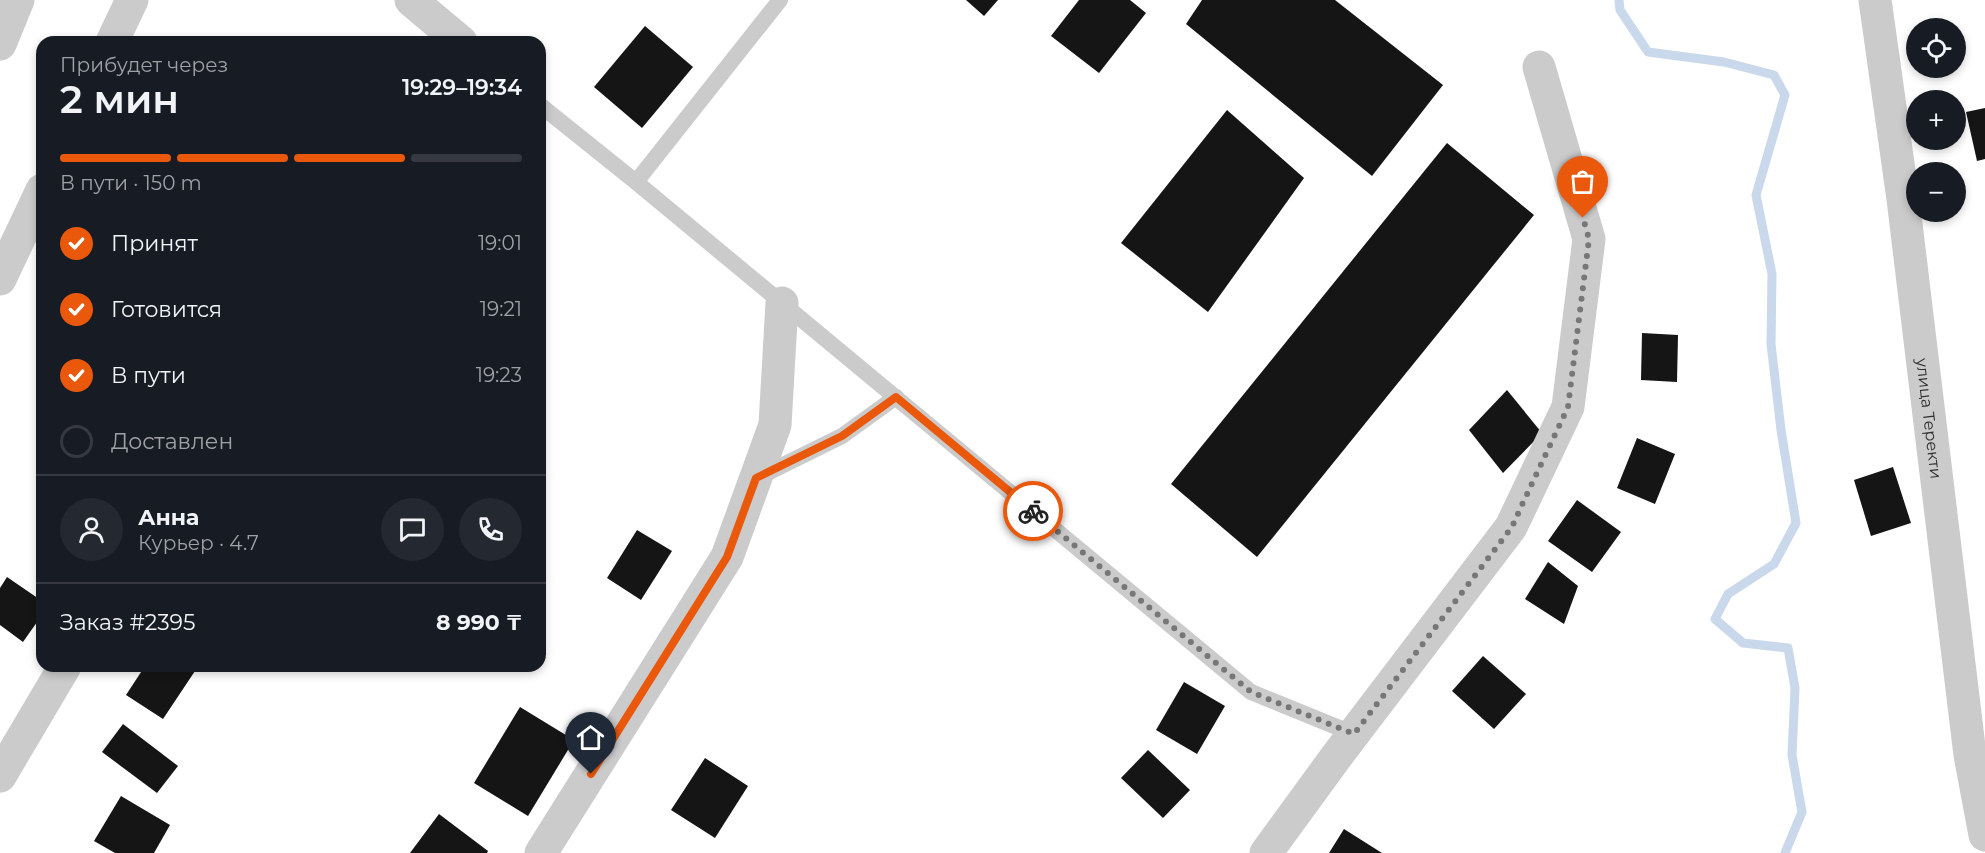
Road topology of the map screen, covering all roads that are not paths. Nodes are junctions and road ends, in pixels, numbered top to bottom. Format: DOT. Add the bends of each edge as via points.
graph roads {
  1 [pos="18,0"];
  2 [pos="132,0"];
  3 [pos="411,0"];
  4 [pos="780,0"];
  5 [pos="1875,0"];
  6 [pos="115,36"];
  7 [pos="454,36"];
  8 [pos="0,44"];
  9 [pos="1539,67"];
  10 [pos="546,110"];
  11 [pos="636,182"];
  12 [pos="36,203"];
  13 [pos="0,279"];
  14 [pos="782,303"];
  15 [pos="896,397"];
  16 [pos="756,478"];
  17 [pos="61,672"];
  18 [pos="1354,734"];
  19 [pos="0,776"];
  20 [pos="1985,835"];
  21 [pos="541,853"];
  22 [pos="1266,853"];
  1 -- 8 [label="street"];
  2 -- 6 [label="street"];
  3 -- 7 [label="street"];
  4 -- 11 [label="lane"];
  5 -- 20 [label="street, улица Теректи" via="1970,755"];
  9 -- 18 [label="street" via="1589,239 1568,407 1512,527"];
  10 -- 11 [label="lane"];
  11 -- 14 [label="lane"];
  12 -- 13 [label="street"];
  14 -- 15 [label="lane"];
  14 -- 16 [label="street" via="775,425"];
  15 -- 16 [label="lane" via="842,436"];
  15 -- 18 [label="lane" via="1251,692"];
  16 -- 21 [label="street" via="727,557"];
  17 -- 19 [label="street"];
  18 -- 22 [label="street"];
}
